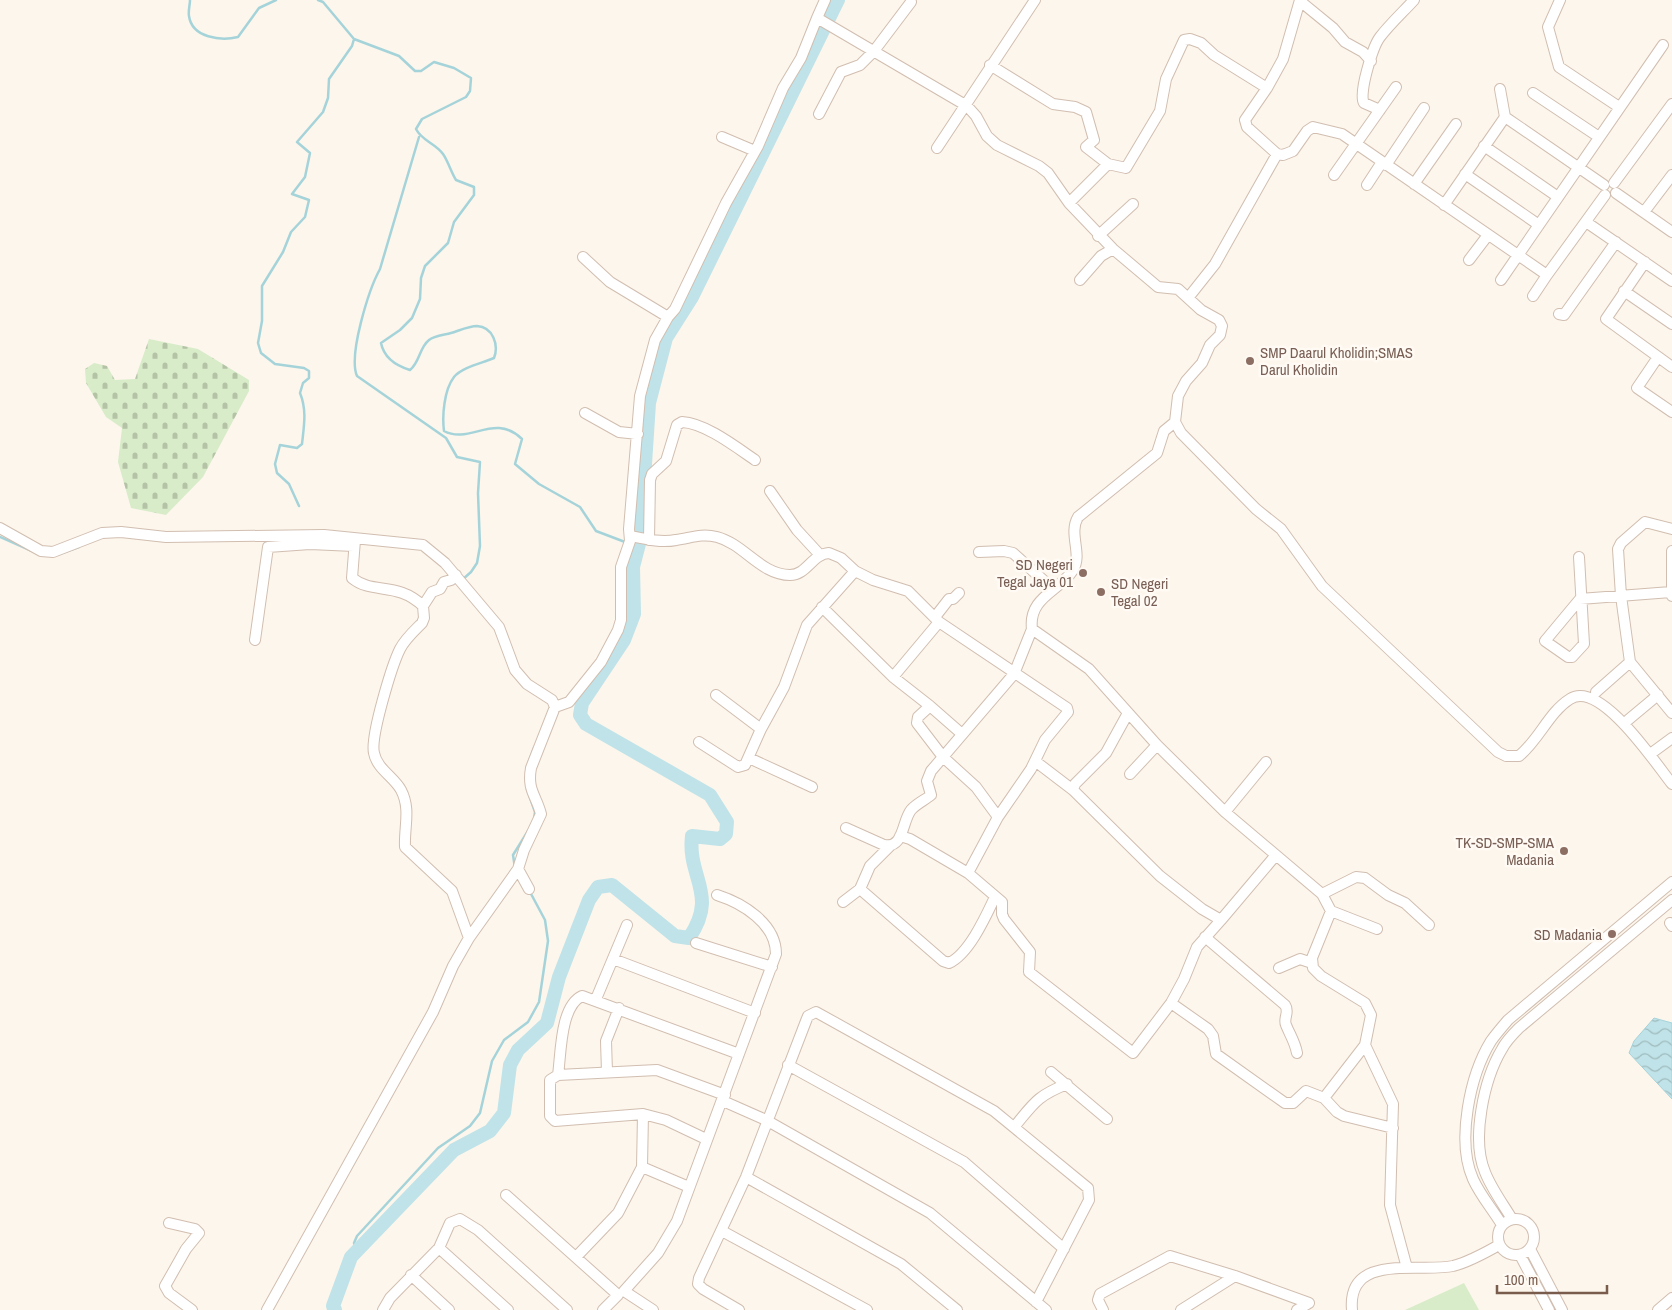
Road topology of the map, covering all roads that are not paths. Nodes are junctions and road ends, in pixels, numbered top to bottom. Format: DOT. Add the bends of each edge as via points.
graph roads {
  1 [pos="825,0"];
  2 [pos="1035,0"];
  3 [pos="1414,0"];
  4 [pos="1560,0"];
  5 [pos="1300,1"];
  6 [pos="911,2"];
  7 [pos="820,20"];
  8 [pos="1663,45"];
  9 [pos="874,51"];
  10 [pos="1371,61"];
  11 [pos="990,65"];
  12 [pos="1396,87"];
  13 [pos="1267,88"];
  14 [pos="1500,89"];
  15 [pos="1533,93"];
  16 [pos="1672,104"];
  17 [pos="967,106"];
  18 [pos="1619,107"];
  19 [pos="1424,108"];
  20 [pos="1380,110"];
  21 [pos="819,114"];
  22 [pos="1505,117"];
  23 [pos="1456,124"];
  24 [pos="722,137"];
  25 [pos="1598,137"];
  26 [pos="1356,144"];
  27 [pos="1484,146"];
  28 [pos="937,148"];
  29 [pos="755,152"];
  30 [pos="1277,154"];
  31 [pos="1384,163"];
  32 [pos="1108,164"];
  33 [pos="1578,167"];
  34 [pos="1465,174"];
  35 [pos="1334,175"];
  36 [pos="1671,179"];
  37 [pos="1414,184"];
  38 [pos="1367,185"];
  39 [pos="1610,189"];
  40 [pos="1558,197"];
  41 [pos="1068,203"];
  42 [pos="1133,204"];
  43 [pos="1444,205"];
  44 [pos="1644,212"];
  45 [pos="1586,222"];
  46 [pos="1539,225"];
  47 [pos="1672,232"];
  48 [pos="1488,235"];
  49 [pos="1098,236"];
  50 [pos="1616,242"];
  51 [pos="1113,249"];
  52 [pos="1518,256"];
  53 [pos="583,257"];
  54 [pos="1469,260"];
  55 [pos="1645,262"];
  56 [pos="1547,275"];
  57 [pos="1080,280"];
  58 [pos="1501,280"];
  59 [pos="1672,281"];
  60 [pos="1624,291"];
  61 [pos="1533,296"];
  62 [pos="1188,298"];
  63 [pos="1559,314"];
  64 [pos="668,317"];
  65 [pos="1672,324"];
  66 [pos="1658,357"];
  67 [pos="1672,367"];
  68 [pos="1672,412"];
  69 [pos="585,413"];
  70 [pos="1175,422"];
  71 [pos="638,434"];
  72 [pos="755,460"];
  73 [pos="770,491"];
  74 [pos="0,528"];
  75 [pos="1672,529"];
  76 [pos="630,536"];
  77 [pos="649,540"];
  78 [pos="355,542"];
  79 [pos="980,552"];
  80 [pos="1672,554"];
  81 [pos="820,555"];
  82 [pos="1579,557"];
  83 [pos="856,571"];
  84 [pos="453,578"];
  85 [pos="1052,588"];
  86 [pos="1671,592"];
  87 [pos="959,593"];
  88 [pos="1621,596"];
  89 [pos="1672,596"];
  90 [pos="1580,599"];
  91 [pos="423,606"];
  92 [pos="822,607"];
  93 [pos="937,620"];
  94 [pos="1032,629"];
  95 [pos="255,640"];
  96 [pos="1630,662"];
  97 [pos="1014,674"];
  98 [pos="893,677"];
  99 [pos="1596,692"];
  100 [pos="716,695"];
  101 [pos="1658,695"];
  102 [pos="930,706"];
  103 [pos="556,707"];
  104 [pos="1128,713"];
  105 [pos="1672,714"];
  106 [pos="1628,720"];
  107 [pos="760,729"];
  108 [pos="962,734"];
  109 [pos="1672,738"];
  110 [pos="699,742"];
  111 [pos="1158,746"];
  112 [pos="1654,752"];
  113 [pos="943,757"];
  114 [pos="749,758"];
  115 [pos="1035,761"];
  116 [pos="1266,762"];
  117 [pos="1130,774"];
  118 [pos="1672,784"];
  119 [pos="812,787"];
  120 [pos="1073,790"];
  121 [pos="1224,812"];
  122 [pos="998,817"];
  123 [pos="846,828"];
  124 [pos="900,836"];
  125 [pos="890,846"];
  126 [pos="1276,855"];
  127 [pos="517,871"];
  128 [pos="968,873"];
  129 [pos="1672,882"];
  130 [pos="529,889"];
  131 [pos="860,889"];
  132 [pos="1322,894"];
  133 [pos="717,895"];
  134 [pos="996,897"];
  135 [pos="1672,900"];
  136 [pos="843,902"];
  137 [pos="1331,911"];
  138 [pos="1632,915"];
  139 [pos="1220,920"];
  140 [pos="1429,925"];
  141 [pos="627,926"];
  142 [pos="1641,927"];
  143 [pos="1377,929"];
  144 [pos="1206,937"];
  145 [pos="468,938"];
  146 [pos="696,943"];
  147 [pos="613,959"];
  148 [pos="1312,963"];
  149 [pos="772,967"];
  150 [pos="1278,968"];
  151 [pos="596,999"];
  152 [pos="1171,1003"];
  153 [pos="619,1008"];
  154 [pos="755,1013"];
  155 [pos="1365,1045"];
  156 [pos="1297,1052"];
  157 [pos="739,1054"];
  158 [pos="788,1065"];
  159 [pos="607,1072"];
  160 [pos="1051,1072"];
  161 [pos="558,1076"];
  162 [pos="1067,1084"];
  163 [pos="724,1098"];
  164 [pos="1324,1098"];
  165 [pos="644,1114"];
  166 [pos="1107,1119"];
  167 [pos="766,1120"];
  168 [pos="1015,1126"];
  169 [pos="1393,1128"];
  170 [pos="706,1139"];
  171 [pos="642,1167"];
  172 [pos="746,1177"];
  173 [pos="689,1187"];
  174 [pos="506,1195"];
  175 [pos="1512,1219"];
  176 [pos="169,1223"];
  177 [pos="1502,1225"];
  178 [pos="722,1231"];
  179 [pos="1500,1246"];
  180 [pos="439,1248"];
  181 [pos="1064,1249"];
  182 [pos="1530,1249"];
  183 [pos="1520,1255"];
  184 [pos="576,1257"];
  185 [pos="1408,1268"];
  186 [pos="411,1275"];
  187 [pos="1235,1276"];
  188 [pos="621,1293"];
  189 [pos="1672,1298"];
  190 [pos="1036,1302"];
  191 [pos="442,1308"];
  192 [pos="192,1310"];
  193 [pos="267,1310"];
  194 [pos="383,1310"];
  195 [pos="508,1310"];
  196 [pos="567,1310"];
  197 [pos="603,1310"];
  198 [pos="652,1310"];
  199 [pos="739,1310"];
  200 [pos="867,1310"];
  201 [pos="957,1310"];
  202 [pos="1046,1310"];
  203 [pos="1104,1310"];
  204 [pos="1181,1310"];
  205 [pos="1296,1310"];
  206 [pos="1352,1310"];
  207 [pos="1549,1310"];
  208 [pos="1562,1310"];
  209 [pos="1658,1310"];
  1 -- 7 [label="street"];
  2 -- 11 [label="street"];
  3 -- 10 [label="street" via="1380,37"];
  4 -- 18 [label="street" via="1548,27 1559,67"];
  5 -- 10 [label="street"];
  5 -- 13 [label="street" via="1283,59"];
  6 -- 9 [label="street"];
  7 -- 9 [label="street"];
  7 -- 29 [label="street" via="783,88"];
  8 -- 18 [label="street"];
  9 -- 17 [label="street"];
  9 -- 21 [label="street" via="860,65 841,72"];
  10 -- 20 [label="street" via="1361,94 1364,103"];
  11 -- 17 [label="street"];
  11 -- 32 [label="street" via="1053,104 1086,112 1094,140 1086,146"];
  12 -- 20 [label="street"];
  13 -- 30 [label="street" via="1244,122"];
  13 -- 32 [label="street" via="1214,55 1201,43 1184,40 1166,79 1160,111 1129,165 1126,168"];
  14 -- 22 [label="street"];
  15 -- 25 [label="street"];
  16 -- 39 [label="street"];
  17 -- 28 [label="street"];
  17 -- 41 [label="street" via="991,140 1043,169"];
  18 -- 25 [label="street"];
  19 -- 31 [label="street"];
  20 -- 26 [label="street"];
  22 -- 27 [label="street"];
  22 -- 33 [label="street"];
  23 -- 37 [label="street"];
  24 -- 29 [label="street"];
  25 -- 33 [label="street"];
  26 -- 30 [label="street" via="1342,134 1313,127 1289,154"];
  26 -- 31 [label="street"];
  26 -- 35 [label="street"];
  27 -- 34 [label="street"];
  27 -- 40 [label="street"];
  29 -- 64 [label="street"];
  30 -- 62 [label="street" via="1215,264"];
  31 -- 37 [label="street"];
  31 -- 38 [label="street"];
  32 -- 41 [label="street"];
  33 -- 39 [label="street"];
  33 -- 40 [label="street"];
  34 -- 43 [label="street"];
  34 -- 46 [label="street"];
  36 -- 44 [label="street"];
  37 -- 43 [label="street"];
  39 -- 44 [label="street"];
  39 -- 45 [label="street"];
  40 -- 46 [label="street"];
  41 -- 49 [label="street"];
  42 -- 49 [label="street"];
  43 -- 48 [label="street"];
  44 -- 47 [label="street"];
  45 -- 50 [label="street"];
  45 -- 56 [label="street"];
  46 -- 52 [label="street"];
  48 -- 52 [label="street"];
  48 -- 54 [label="street"];
  49 -- 51 [label="street"];
  50 -- 55 [label="street"];
  50 -- 63 [label="street" via="1564,315"];
  51 -- 57 [label="street" via="1100,256"];
  51 -- 62 [label="street" via="1158,287 1178,289"];
  52 -- 56 [label="street"];
  52 -- 58 [label="street"];
  53 -- 64 [label="street" via="610,282"];
  55 -- 59 [label="street"];
  55 -- 60 [label="street"];
  56 -- 61 [label="street"];
  60 -- 65 [label="street"];
  60 -- 66 [label="street" via="1607,316 1608,321"];
  62 -- 70 [label="street" via="1219,320 1222,330 1202,363 1186,381 1176,406"];
  64 -- 71 [label="street" via="655,340 643,382 638,404"];
  66 -- 67 [label="street"];
  66 -- 68 [label="street" via="1638,388"];
  69 -- 71 [label="street" via="620,432"];
  70 -- 85 [label="street" via="1164,431 1157,452 1078,517 1073,527 1076,565"];
  70 -- 118 [label="street" via="1181,434 1256,509 1281,529 1322,586 1498,752 1519,756 1566,702 1577,695 1584,696 1598,701 1614,713"];
  71 -- 76 [label="street"];
  72 -- 77 [label="street" via="694,424 682,422 677,425 666,461 650,480"];
  73 -- 81 [label="street" via="797,530"];
  74 -- 78 [label="street" via="41,551 54,552 102,533 122,532 166,537 324,535"];
  75 -- 88 [label="street" via="1645,522 1621,543 1618,549"];
  76 -- 77 [label="street"];
  76 -- 103 [label="street" via="621,567 621,620 618,630 601,662 569,702"];
  77 -- 81 [label="street" via="674,541 697,535 718,537 766,568 784,574 799,573"];
  78 -- 84 [label="street" via="423,545 434,552"];
  78 -- 91 [label="street" via="352,578 368,586 404,592"];
  78 -- 95 [label="street" via="268,547"];
  79 -- 85 [label="street" via="1013,553"];
  80 -- 86 [label="street"];
  81 -- 83 [label="street" via="833,554"];
  82 -- 90 [label="street"];
  83 -- 92 [label="street"];
  83 -- 93 [label="street" via="872,580 908,591"];
  84 -- 91 [label="street" via="432,592"];
  84 -- 103 [label="street" via="498,627 515,670 527,684 552,700"];
  85 -- 94 [label="street" via="1035,610"];
  86 -- 88 [label="street"];
  86 -- 89 [label="street"];
  87 -- 93 [label="street" via="953,600 949,599"];
  88 -- 90 [label="street"];
  88 -- 96 [label="street"];
  90 -- 90 [label="street" via="1545,641 1570,657 1583,646"];
  91 -- 145 [label="street" via="422,623 399,651 379,717 373,752 406,802 405,846 452,891"];
  92 -- 98 [label="street"];
  92 -- 107 [label="street" via="801,636 784,687"];
  93 -- 97 [label="street"];
  93 -- 98 [label="street"];
  94 -- 97 [label="street"];
  94 -- 104 [label="street" via="1089,669"];
  96 -- 99 [label="street"];
  96 -- 101 [label="street"];
  97 -- 108 [label="street"];
  97 -- 115 [label="street" via="1068,710 1067,716 1045,740"];
  98 -- 102 [label="street"];
  100 -- 107 [label="street"];
  101 -- 105 [label="street"];
  101 -- 106 [label="street"];
  102 -- 108 [label="street"];
  102 -- 113 [label="street" via="917,721"];
  103 -- 127 [label="street" via="531,768 530,792 541,814"];
  104 -- 111 [label="street"];
  104 -- 120 [label="street" via="1106,753 1075,784"];
  107 -- 114 [label="street"];
  108 -- 113 [label="street"];
  109 -- 112 [label="street"];
  110 -- 114 [label="street" via="738,767 745,765"];
  111 -- 117 [label="street"];
  111 -- 121 [label="street"];
  113 -- 122 [label="street" via="976,787"];
  113 -- 124 [label="street" via="928,777 931,795 912,809"];
  114 -- 119 [label="street"];
  115 -- 120 [label="street"];
  115 -- 122 [label="street"];
  116 -- 121 [label="street"];
  120 -- 139 [label="street" via="1160,876"];
  121 -- 126 [label="street"];
  122 -- 128 [label="street"];
  123 -- 125 [label="street"];
  124 -- 125 [label="street"];
  124 -- 128 [label="street"];
  125 -- 131 [label="street" via="870,866"];
  126 -- 132 [label="street"];
  126 -- 139 [label="street"];
  127 -- 130 [label="street"];
  127 -- 145 [label="street"];
  128 -- 134 [label="street"];
  129 -- 138 [label="street"];
  131 -- 134 [label="street" via="949,963 980,928"];
  131 -- 136 [label="street"];
  132 -- 137 [label="street"];
  132 -- 140 [label="street" via="1356,877 1364,878 1405,903"];
  133 -- 149 [label="street" via="752,912 771,934 776,945"];
  134 -- 152 [label="street" via="1002,902 1004,919 1030,952 1028,972 1133,1053"];
  135 -- 142 [label="street"];
  137 -- 143 [label="street"];
  137 -- 148 [label="street"];
  138 -- 142 [label="street"];
  138 -- 177 [label="street" via="1508,1020 1491,1041 1482,1060 1466,1118 1466,1146 1472,1179"];
  139 -- 144 [label="street"];
  141 -- 147 [label="street"];
  142 -- 175 [label="street" via="1518,1028 1493,1066 1481,1117 1480,1145 1484,1172"];
  144 -- 152 [label="street" via="1192,957"];
  144 -- 156 [label="street" via="1285,1005 1288,1009 1286,1024"];
  145 -- 193 [label="street" via="432,1012"];
  146 -- 149 [label="street"];
  147 -- 151 [label="street"];
  147 -- 154 [label="street"];
  148 -- 150 [label="street" via="1300,958"];
  148 -- 155 [label="street" via="1316,972 1370,1009"];
  149 -- 154 [label="street"];
  151 -- 153 [label="street"];
  151 -- 161 [label="street" via="579,997 567,1017 562,1030"];
  152 -- 164 [label="street" via="1208,1029 1213,1036 1216,1054 1285,1103 1293,1104 1306,1092"];
  153 -- 157 [label="street"];
  153 -- 159 [label="street" via="606,1041"];
  154 -- 157 [label="street"];
  155 -- 164 [label="street"];
  155 -- 169 [label="street" via="1367,1055 1390,1096"];
  157 -- 163 [label="street"];
  158 -- 167 [label="street"];
  158 -- 168 [label="street" via="808,1016 816,1012 982,1104"];
  158 -- 181 [label="street" via="964,1162"];
  159 -- 161 [label="street"];
  159 -- 163 [label="street" via="657,1070"];
  160 -- 162 [label="street"];
  161 -- 165 [label="street" via="550,1080 549,1085 550,1116 555,1121"];
  162 -- 166 [label="street"];
  162 -- 168 [label="street" via="1036,1099"];
  163 -- 167 [label="street"];
  163 -- 170 [label="street"];
  164 -- 169 [label="street" via="1344,1116"];
  165 -- 170 [label="street" via="666,1120"];
  165 -- 171 [label="street"];
  167 -- 172 [label="street"];
  167 -- 190 [label="street" via="930,1213"];
  168 -- 181 [label="street" via="1088,1188 1089,1200"];
  169 -- 185 [label="street" via="1390,1205"];
  170 -- 173 [label="street"];
  171 -- 173 [label="street"];
  171 -- 184 [label="street" via="618,1213"];
  172 -- 178 [label="street"];
  172 -- 201 [label="street" via="901,1264"];
  173 -- 188 [label="street" via="667,1241"];
  174 -- 184 [label="street"];
  175 -- 177 [label="street"];
  175 -- 182 [label="street" via="1527,1222 1532,1228 1534,1243"];
  176 -- 192 [label="street" via="199,1233 165,1286 169,1293"];
  177 -- 179 [label="street" via="1498,1238"];
  178 -- 199 [label="street" via="698,1284"];
  178 -- 200 [label="street"];
  179 -- 183 [label="street" via="1504,1252"];
  179 -- 185 [label="street" via="1453,1266"];
  180 -- 186 [label="street"];
  180 -- 195 [label="street"];
  180 -- 196 [label="street" via="450,1223 460,1218"];
  181 -- 190 [label="street"];
  182 -- 183 [label="street"];
  182 -- 208 [label="street"];
  183 -- 207 [label="street"];
  184 -- 188 [label="street"];
  185 -- 206 [label="street" via="1382,1269 1367,1274 1355,1289"];
  186 -- 191 [label="street"];
  186 -- 194 [label="street"];
  187 -- 203 [label="street" via="1170,1256 1100,1294 1098,1300"];
  187 -- 204 [label="street"];
  187 -- 205 [label="street" via="1309,1303"];
  188 -- 197 [label="street"];
  188 -- 198 [label="street"];
  189 -- 209 [label="street"];
  190 -- 202 [label="street"];
}
